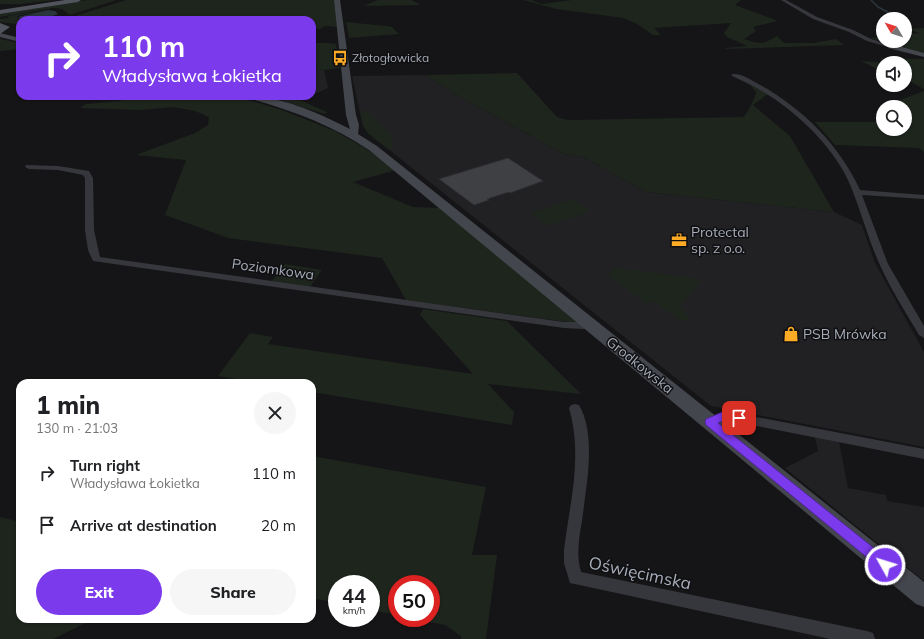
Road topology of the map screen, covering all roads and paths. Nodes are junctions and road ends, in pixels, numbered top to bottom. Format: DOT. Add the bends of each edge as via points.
graph roads {
  1 [pos="68,0"];
  2 [pos="78,0"];
  3 [pos="337,0"];
  4 [pos="783,0"];
  5 [pos="56,2"];
  6 [pos="0,5"];
  7 [pos="0,11"];
  8 [pos="1,31"];
  9 [pos="16,37"];
  10 [pos="876,42"];
  11 [pos="901,48"];
  12 [pos="924,55"];
  13 [pos="734,75"];
  14 [pos="265,100"];
  15 [pos="327,121"];
  16 [pos="353,124"];
  17 [pos="337,126"];
  18 [pos="29,167"];
  19 [pos="856,192"];
  20 [pos="924,197"];
  21 [pos="590,325"];
  22 [pos="924,335"];
  23 [pos="575,408"];
  24 [pos="710,422"];
  25 [pos="924,454"];
  26 [pos="924,596"];
  27 [pos="867,639"];
  1 -- 5 [label="main road"];
  2 -- 7 [label="main road"];
  3 -- 16 [label="main road"];
  4 -- 10 [label="street" via="818,19"];
  5 -- 6 [label="main road"];
  5 -- 7 [label="main road"];
  8 -- 9 [label="main road"];
  11 -- 12 [label="main road"];
  13 -- 19 [label="street" via="752,81 768,91 809,126 842,163"];
  14 -- 15 [label="main road, Grodkowska"];
  15 -- 16 [label="main road" via="341,120"];
  15 -- 17 [label="main road, Grodkowska"];
  16 -- 17 [label="main road, Grodkowska"];
  16 -- 17 [label="main road" via="349,118"];
  16 -- 21 [label="main road, Grodkowska" via="373,148"];
  18 -- 21 [label="street, Poziomkowa" via="58,168 86,173 89,178 91,239 96,259 564,325"];
  19 -- 20 [label="street"];
  19 -- 22 [label="street" via="884,266"];
  21 -- 24 [label="main road, Grodkowska"];
  23 -- 27 [label="street, Oświęcimska" via="580,421 583,450 571,550 575,578"];
  24 -- 25 [label="street" via="725,415"];
  24 -- 26 [label="main road, Grodkowska"];
}
